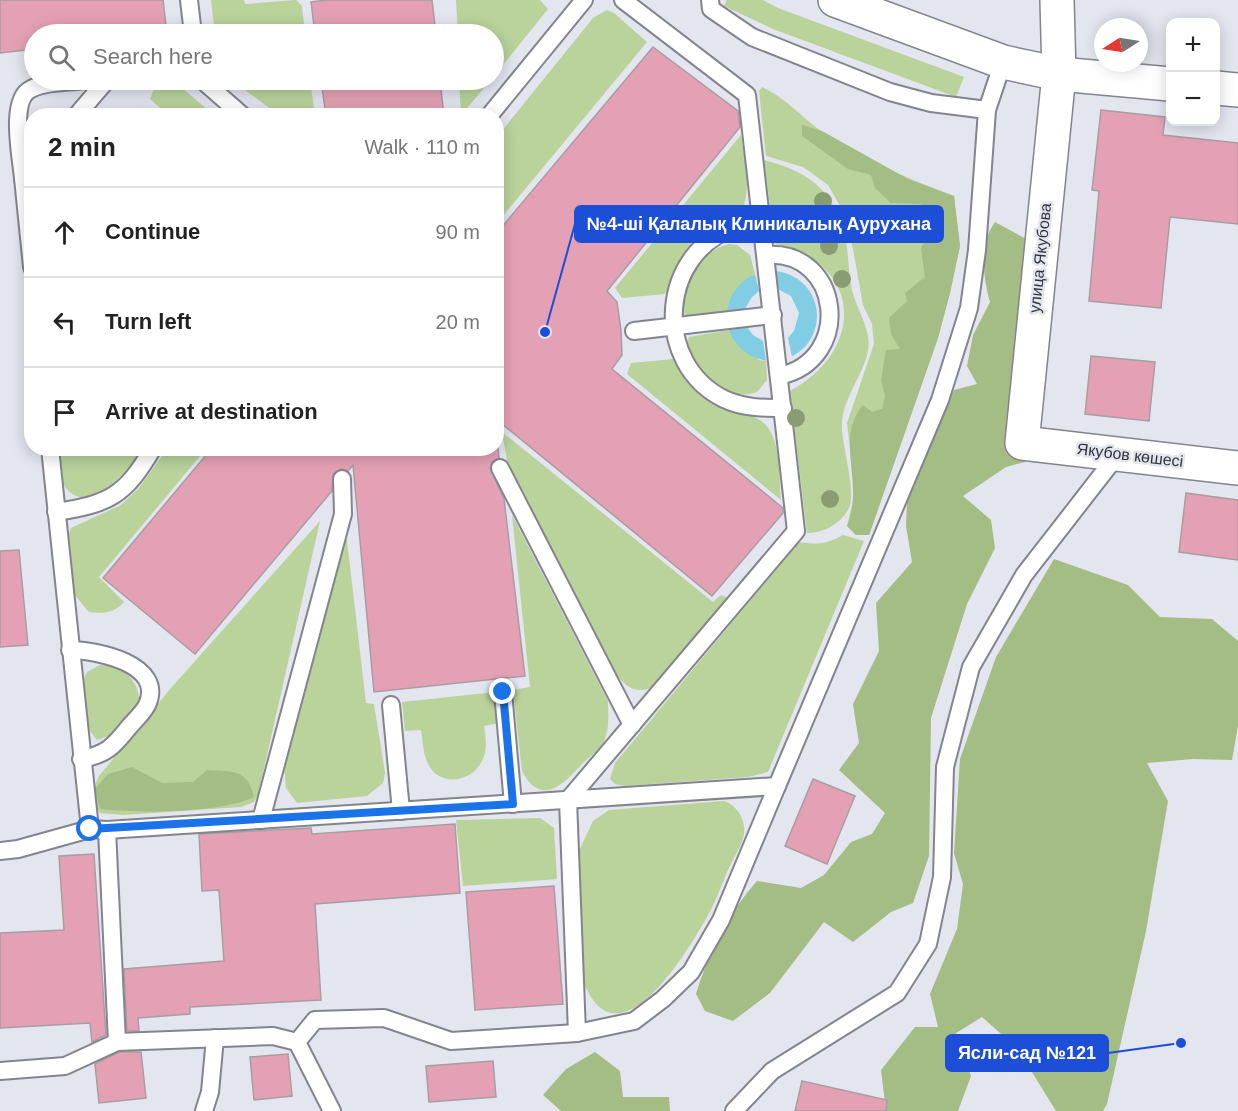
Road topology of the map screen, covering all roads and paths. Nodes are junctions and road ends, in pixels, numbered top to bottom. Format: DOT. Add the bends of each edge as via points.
graph roads {
  1 [pos="189,0"];
  2 [pos="584,0"];
  3 [pos="623,0"];
  4 [pos="710,0"];
  5 [pos="835,0"];
  6 [pos="1057,0"];
  7 [pos="192,24"];
  8 [pos="1004,62"];
  9 [pos="1059,74"];
  10 [pos="1166,84"];
  11 [pos="1220,88"];
  12 [pos="28,90"];
  13 [pos="98,90"];
  14 [pos="213,90"];
  15 [pos="1238,90"];
  16 [pos="83,108"];
  17 [pos="234,108"];
  18 [pos="496,108"];
  19 [pos="987,110"];
  20 [pos="24,152"];
  21 [pos="762,224"];
  22 [pos="766,263"];
  23 [pos="773,315"];
  24 [pos="673,327"];
  25 [pos="634,331"];
  26 [pos="779,369"];
  27 [pos="783,408"];
  28 [pos="1022,443"];
  29 [pos="1118,454"];
  30 [pos="51,456"];
  31 [pos="148,456"];
  32 [pos="500,468"];
  33 [pos="1238,468"];
  34 [pos="342,479"];
  35 [pos="56,512"];
  36 [pos="70,650"];
  37 [pos="503,692"];
  38 [pos="391,705"];
  39 [pos="632,725"];
  40 [pos="81,759"];
  41 [pos="777,786"];
  42 [pos="568,800"];
  43 [pos="513,804"];
  44 [pos="402,811"];
  45 [pos="261,820"];
  46 [pos="90,829"];
  47 [pos="107,830"];
  48 [pos="0,851"];
  49 [pos="577,1033"];
  50 [pos="215,1038"];
  51 [pos="117,1042"];
  52 [pos="297,1042"];
  53 [pos="0,1071"];
  54 [pos="204,1111"];
  55 [pos="332,1111"];
  56 [pos="734,1111"];
  1 -- 7 [label="lane"];
  2 -- 18 [label="lane"];
  3 -- 21 [label="lane" via="747,95"];
  4 -- 19 [label="lane" via="711,9 752,37 858,80 931,103"];
  5 -- 8 [label="street"];
  6 -- 9 [label="street, улица Якубова"];
  8 -- 9 [label="street"];
  8 -- 19 [label="lane"];
  9 -- 10 [label="street"];
  9 -- 28 [label="street, улица Якубова"];
  11 -- 15 [label="street"];
  12 -- 20 [label="lane" via="20,98 18,111"];
  13 -- 16 [label="lane"];
  14 -- 17 [label="lane"];
  19 -- 41 [label="lane" via="969,308 940,400"];
  21 -- 22 [label="lane"];
  21 -- 24 [label="lane" via="739,226 710,241 687,265 675,295"];
  22 -- 23 [label="lane"];
  22 -- 26 [label="lane" via="779,254 799,261 815,274 831,313 828,334 818,353 804,366"];
  23 -- 24 [label="lane"];
  23 -- 26 [label="lane"];
  24 -- 25 [label="lane"];
  24 -- 27 [label="lane" via="683,358 700,382 724,399 752,408"];
  26 -- 27 [label="lane"];
  27 -- 39 [label="lane" via="795,531"];
  28 -- 29 [label="street, Якубов көшесі"];
  29 -- 33 [label="street, Якубов көшесі"];
  29 -- 56 [label="lane" via="1024,575 970,668 945,766 942,877 928,944 897,993 772,1071"];
  30 -- 35 [label="lane"];
  31 -- 35 [label="lane" via="117,496 91,507"];
  32 -- 39 [label="lane"];
  34 -- 45 [label="lane" via="343,514"];
  35 -- 36 [label="lane"];
  36 -- 40 [label="lane"];
  36 -- 40 [label="lane" via="88,650 126,662 145,677 150,691 147,705 112,748"];
  37 -- 43 [label="lane"];
  38 -- 44 [label="lane"];
  39 -- 42 [label="lane"];
  40 -- 46 [label="lane"];
  41 -- 42 [label="lane"];
  41 -- 49 [label="lane" via="720,920 691,972 634,1021"];
  42 -- 43 [label="lane"];
  42 -- 49 [label="lane"];
  43 -- 44 [label="lane"];
  44 -- 45 [label="lane"];
  45 -- 47 [label="lane"];
  46 -- 47 [label="lane"];
  46 -- 48 [label="lane"];
  47 -- 51 [label="lane"];
  49 -- 52 [label="lane" via="451,1041 384,1018 315,1020"];
  50 -- 51 [label="lane"];
  50 -- 52 [label="lane" via="273,1036"];
  50 -- 54 [label="lane" via="210,1092"];
  51 -- 53 [label="lane" via="65,1066"];
  52 -- 55 [label="lane"];
}
